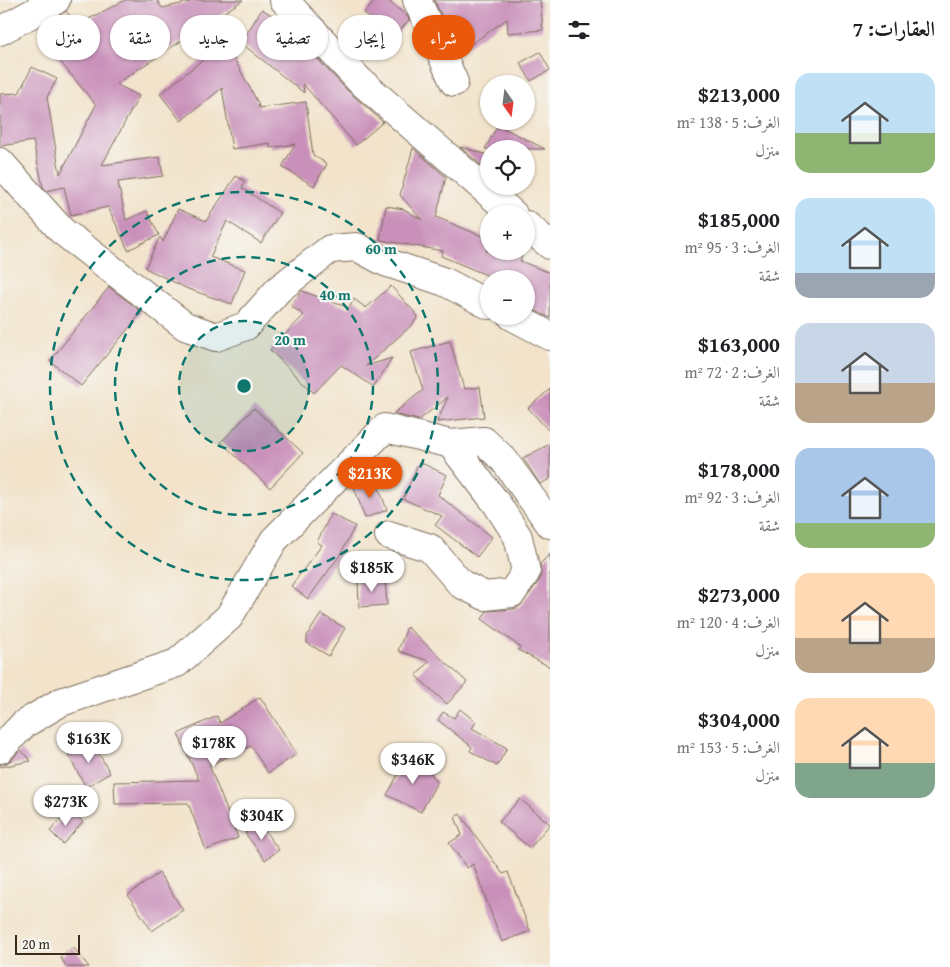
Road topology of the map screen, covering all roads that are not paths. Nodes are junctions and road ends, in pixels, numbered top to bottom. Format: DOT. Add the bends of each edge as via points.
graph roads {
  1 [pos="56,0"];
  2 [pos="284,0"];
  3 [pos="417,0"];
  4 [pos="0,30"];
  5 [pos="454,82"];
  6 [pos="0,162"];
  7 [pos="503,205"];
  8 [pos="535,232"];
  9 [pos="550,245"];
  10 [pos="480,300"];
  11 [pos="529,325"];
  12 [pos="550,336"];
  13 [pos="452,444"];
  14 [pos="550,524"];
  15 [pos="389,535"];
  16 [pos="0,749"];
  1 -- 4 [label="street"];
  2 -- 7 [label="street" via="358,79"];
  3 -- 5 [label="street"];
  6 -- 10 [label="street" via="62,231 185,326 216,337 246,326 279,290 330,249 357,247 385,262 445,282"];
  8 -- 9 [label="street"];
  11 -- 12 [label="street"];
  13 -- 14 [label="street" via="484,442 504,460"];
  13 -- 15 [label="street" via="518,538 526,572 512,593 485,596 461,584 430,548"];
  13 -- 16 [label="street" via="385,428 274,540 229,617 177,663 61,702 24,724"];
}
